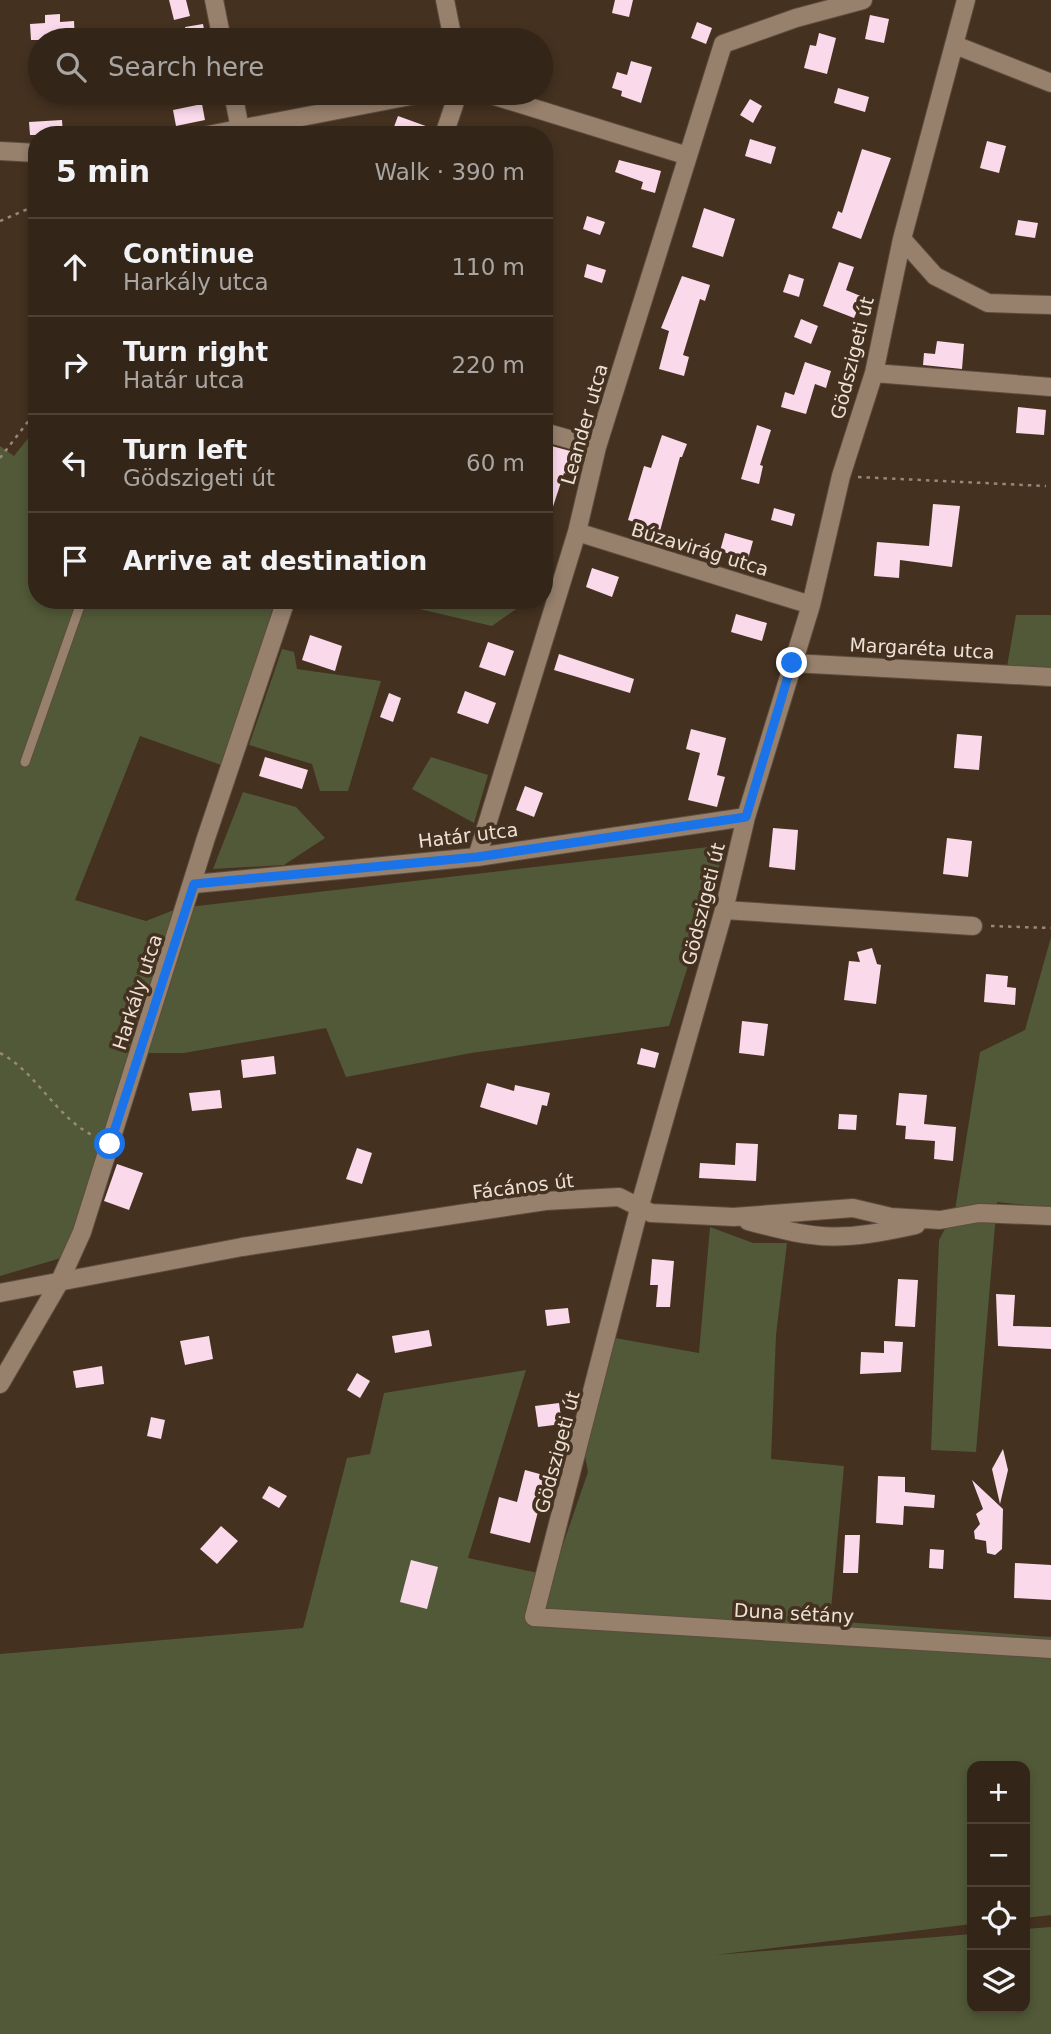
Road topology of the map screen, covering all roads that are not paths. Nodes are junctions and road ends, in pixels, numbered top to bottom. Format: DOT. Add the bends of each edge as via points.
graph roads {
  1 [pos="214,0"];
  2 [pos="445,0"];
  3 [pos="863,0"];
  4 [pos="966,0"];
  5 [pos="798,9"];
  6 [pos="220,28"];
  7 [pos="451,28"];
  8 [pos="955,45"];
  9 [pos="1051,83"];
  10 [pos="235,105"];
  11 [pos="364,105"];
  12 [pos="454,105"];
  13 [pos="524,105"];
  14 [pos="239,126"];
  15 [pos="256,126"];
  16 [pos="447,126"];
  17 [pos="0,151"];
  18 [pos="28,153"];
  19 [pos="688,156"];
  20 [pos="902,239"];
  21 [pos="1051,305"];
  22 [pos="874,373"];
  23 [pos="1051,387"];
  24 [pos="553,435"];
  25 [pos="597,447"];
  26 [pos="577,533"];
  27 [pos="811,606"];
  28 [pos="79,609"];
  29 [pos="283,609"];
  30 [pos="792,663"];
  31 [pos="1051,677"];
  32 [pos="25,762"];
  33 [pos="746,817"];
  34 [pos="477,857"];
  35 [pos="194,884"];
  36 [pos="724,910"];
  37 [pos="973,926"];
  38 [pos="640,1205"];
  39 [pos="1051,1216"];
  40 [pos="734,1217"];
  41 [pos="940,1220"];
  42 [pos="58,1283"];
  43 [pos="0,1293"];
  44 [pos="0,1384"];
  45 [pos="534,1617"];
  46 [pos="1051,1649"];
  1 -- 6 [label="street"];
  2 -- 7 [label="street"];
  3 -- 5 [label="street"];
  4 -- 8 [label="street, Gödszigeti út"];
  5 -- 19 [label="street, Leander utca" via="723,44"];
  8 -- 9 [label="street"];
  8 -- 20 [label="street, Gödszigeti út"];
  10 -- 14 [label="street"];
  11 -- 15 [label="street"];
  12 -- 16 [label="street"];
  13 -- 19 [label="street"];
  17 -- 18 [label="street"];
  19 -- 25 [label="street, Leander utca"];
  20 -- 21 [label="street" via="935,276 988,303"];
  20 -- 22 [label="street, Gödszigeti út"];
  22 -- 23 [label="street"];
  22 -- 27 [label="street, Gödszigeti út" via="841,476"];
  24 -- 25 [label="street"];
  25 -- 26 [label="street, Leander utca"];
  26 -- 27 [label="street, Búzavirág utca"];
  26 -- 34 [label="street, Leander utca"];
  27 -- 30 [label="street, Gödszigeti út"];
  28 -- 32 [label="lane"];
  29 -- 35 [label="street, Harkály utca"];
  30 -- 31 [label="street, Margaréta utca"];
  30 -- 33 [label="street, Gödszigeti út"];
  33 -- 34 [label="street, Határ utca"];
  33 -- 36 [label="street, Gödszigeti út"];
  34 -- 35 [label="street, Határ utca"];
  35 -- 42 [label="street, Harkály utca" via="82,1232"];
  36 -- 37 [label="street"];
  36 -- 38 [label="street, Gödszigeti út"];
  38 -- 40 [label="street, Fácános út" via="651,1213"];
  38 -- 42 [label="street, Fácános út" via="619,1197 545,1201 242,1247"];
  38 -- 45 [label="street, Gödszigeti út"];
  39 -- 41 [label="street, Fácános út" via="979,1213"];
  40 -- 41 [label="street, Fácános út" via="853,1208 891,1217"];
  40 -- 41 [label="street" via="827,1239 862,1237"];
  42 -- 43 [label="street, Fácános út"];
  42 -- 44 [label="street, Harkály utca"];
  45 -- 46 [label="street, Duna sétány"];
}
